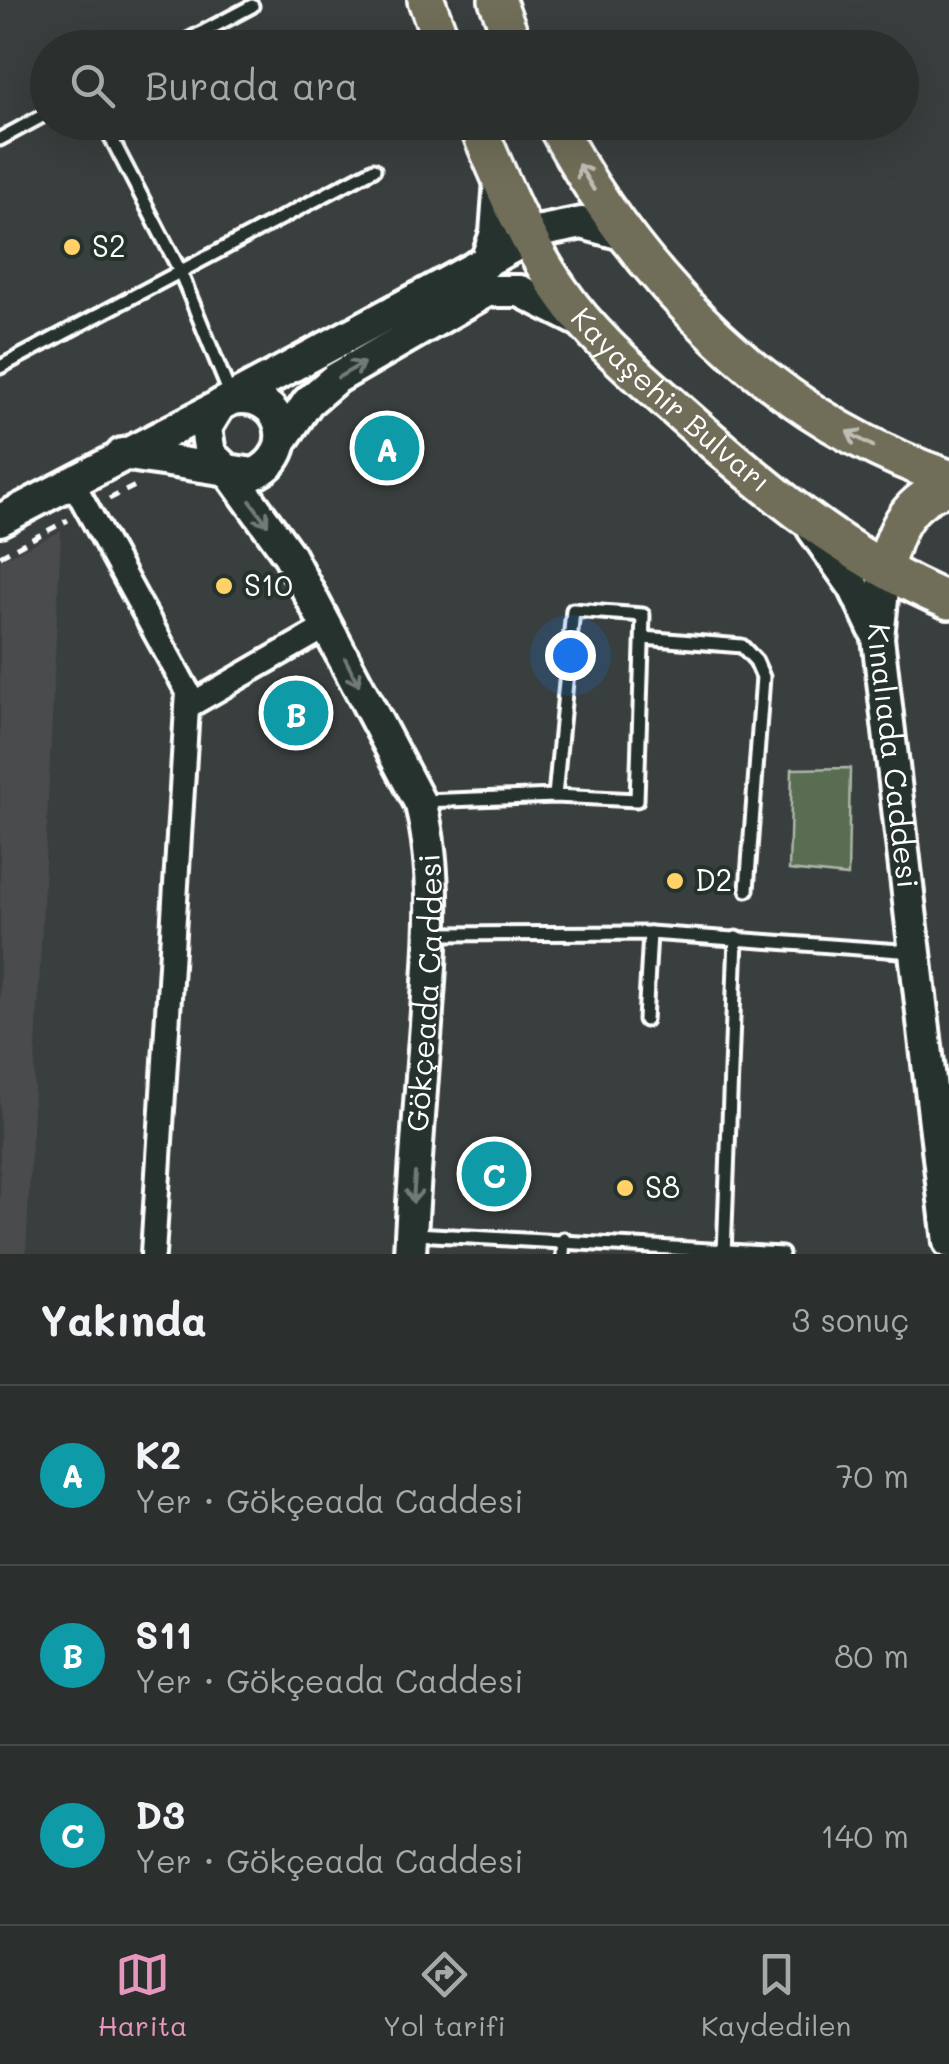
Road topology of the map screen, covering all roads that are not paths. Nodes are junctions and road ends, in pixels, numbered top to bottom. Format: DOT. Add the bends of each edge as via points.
graph roads {
  1 [pos="426,0"];
  2 [pos="497,0"];
  3 [pos="252,6"];
  4 [pos="207,30"];
  5 [pos="437,30"];
  6 [pos="508,30"];
  7 [pos="30,123"];
  8 [pos="0,139"];
  9 [pos="112,140"];
  10 [pos="484,140"];
  11 [pos="565,140"];
  12 [pos="374,169"];
  13 [pos="500,178"];
  14 [pos="622,234"];
  15 [pos="528,238"];
  16 [pos="485,264"];
  17 [pos="179,269"];
  18 [pos="587,325"];
  19 [pos="0,367"];
  20 [pos="232,399"];
  21 [pos="284,438"];
  22 [pos="122,454"];
  23 [pos="229,472"];
  24 [pos="949,478"];
  25 [pos="72,481"];
  26 [pos="949,487"];
  27 [pos="792,504"];
  28 [pos="0,520"];
  29 [pos="885,569"];
  30 [pos="949,601"];
  31 [pos="328,626"];
  32 [pos="643,638"];
  33 [pos="878,638"];
  34 [pos="188,707"];
  35 [pos="556,796"];
  36 [pos="419,802"];
  37 [pos="747,890"];
  38 [pos="650,933"];
  39 [pos="431,934"];
  40 [pos="736,938"];
  41 [pos="914,952"];
  42 [pos="645,1020"];
  43 [pos="564,1239"];
  44 [pos="949,1242"];
  45 [pos="410,1244"];
  46 [pos="724,1251"];
  47 [pos="153,1254"];
  48 [pos="563,1254"];
  49 [pos="782,1254"];
  1 -- 5 [label="main road"];
  2 -- 6 [label="main road"];
  3 -- 4 [label="lane"];
  7 -- 8 [label="lane"];
  9 -- 17 [label="lane"];
  10 -- 13 [label="main road, Kayaşehir Bulvarı"];
  14 -- 11 [label="main road, one-way"];
  12 -- 17 [label="lane"];
  13 -- 15 [label="main road, Kayaşehir Bulvarı"];
  13 -- 16 [label="street" via="496,233"];
  14 -- 15 [label="street" via="582,223"];
  24 -- 14 [label="main road, one-way" via="812,412 686,308"];
  15 -- 16 [label="street"];
  15 -- 18 [label="main road, Kayaşehir Bulvarı"];
  16 -- 20 [label="street"];
  17 -- 19 [label="lane"];
  17 -- 20 [label="lane"];
  21 -- 18 [label="street, one-way" via="308,402 335,379 487,291 530,294"];
  18 -- 27 [label="main road, Kayaşehir Bulvarı" via="731,459"];
  20 -- 21 [label="street" via="268,404"];
  20 -- 22 [label="street"];
  20 -- 23 [label="street" via="206,428 210,454"];
  21 -- 23 [label="street" via="265,469"];
  22 -- 23 [label="street"];
  22 -- 25 [label="street"];
  23 -- 31 [label="street, Gökçeada Caddesi, one-way" via="289,555"];
  25 -- 28 [label="street"];
  25 -- 34 [label="street" via="188,692"];
  26 -- 29 [label="main road" via="914,505 892,539"];
  27 -- 29 [label="main road, Kayaşehir Bulvarı"];
  27 -- 33 [label="street" via="834,554"];
  29 -- 30 [label="main road, Kayaşehir Bulvarı"];
  29 -- 33 [label="street, Kınalıada Caddesi"];
  31 -- 34 [label="street"];
  31 -- 36 [label="street, Gökçeada Caddesi, one-way"];
  32 -- 35 [label="lane" via="638,800"];
  32 -- 35 [label="lane" via="644,615 573,610"];
  32 -- 37 [label="lane" via="742,646 756,661 763,678"];
  33 -- 41 [label="street, Kınalıada Caddesi"];
  34 -- 47 [label="street"];
  35 -- 36 [label="lane"];
  36 -- 39 [label="street, Gökçeada Caddesi" via="432,863"];
  38 -- 39 [label="lane"];
  38 -- 40 [label="lane"];
  38 -- 42 [label="lane"];
  39 -- 45 [label="street, Gökçeada Caddesi, one-way"];
  40 -- 41 [label="lane"];
  40 -- 46 [label="lane"];
  41 -- 44 [label="street, Kınalıada Caddesi"];
  43 -- 45 [label="lane"];
  43 -- 46 [label="lane"];
  43 -- 48 [label="lane"];
  46 -- 49 [label="lane"];
}
